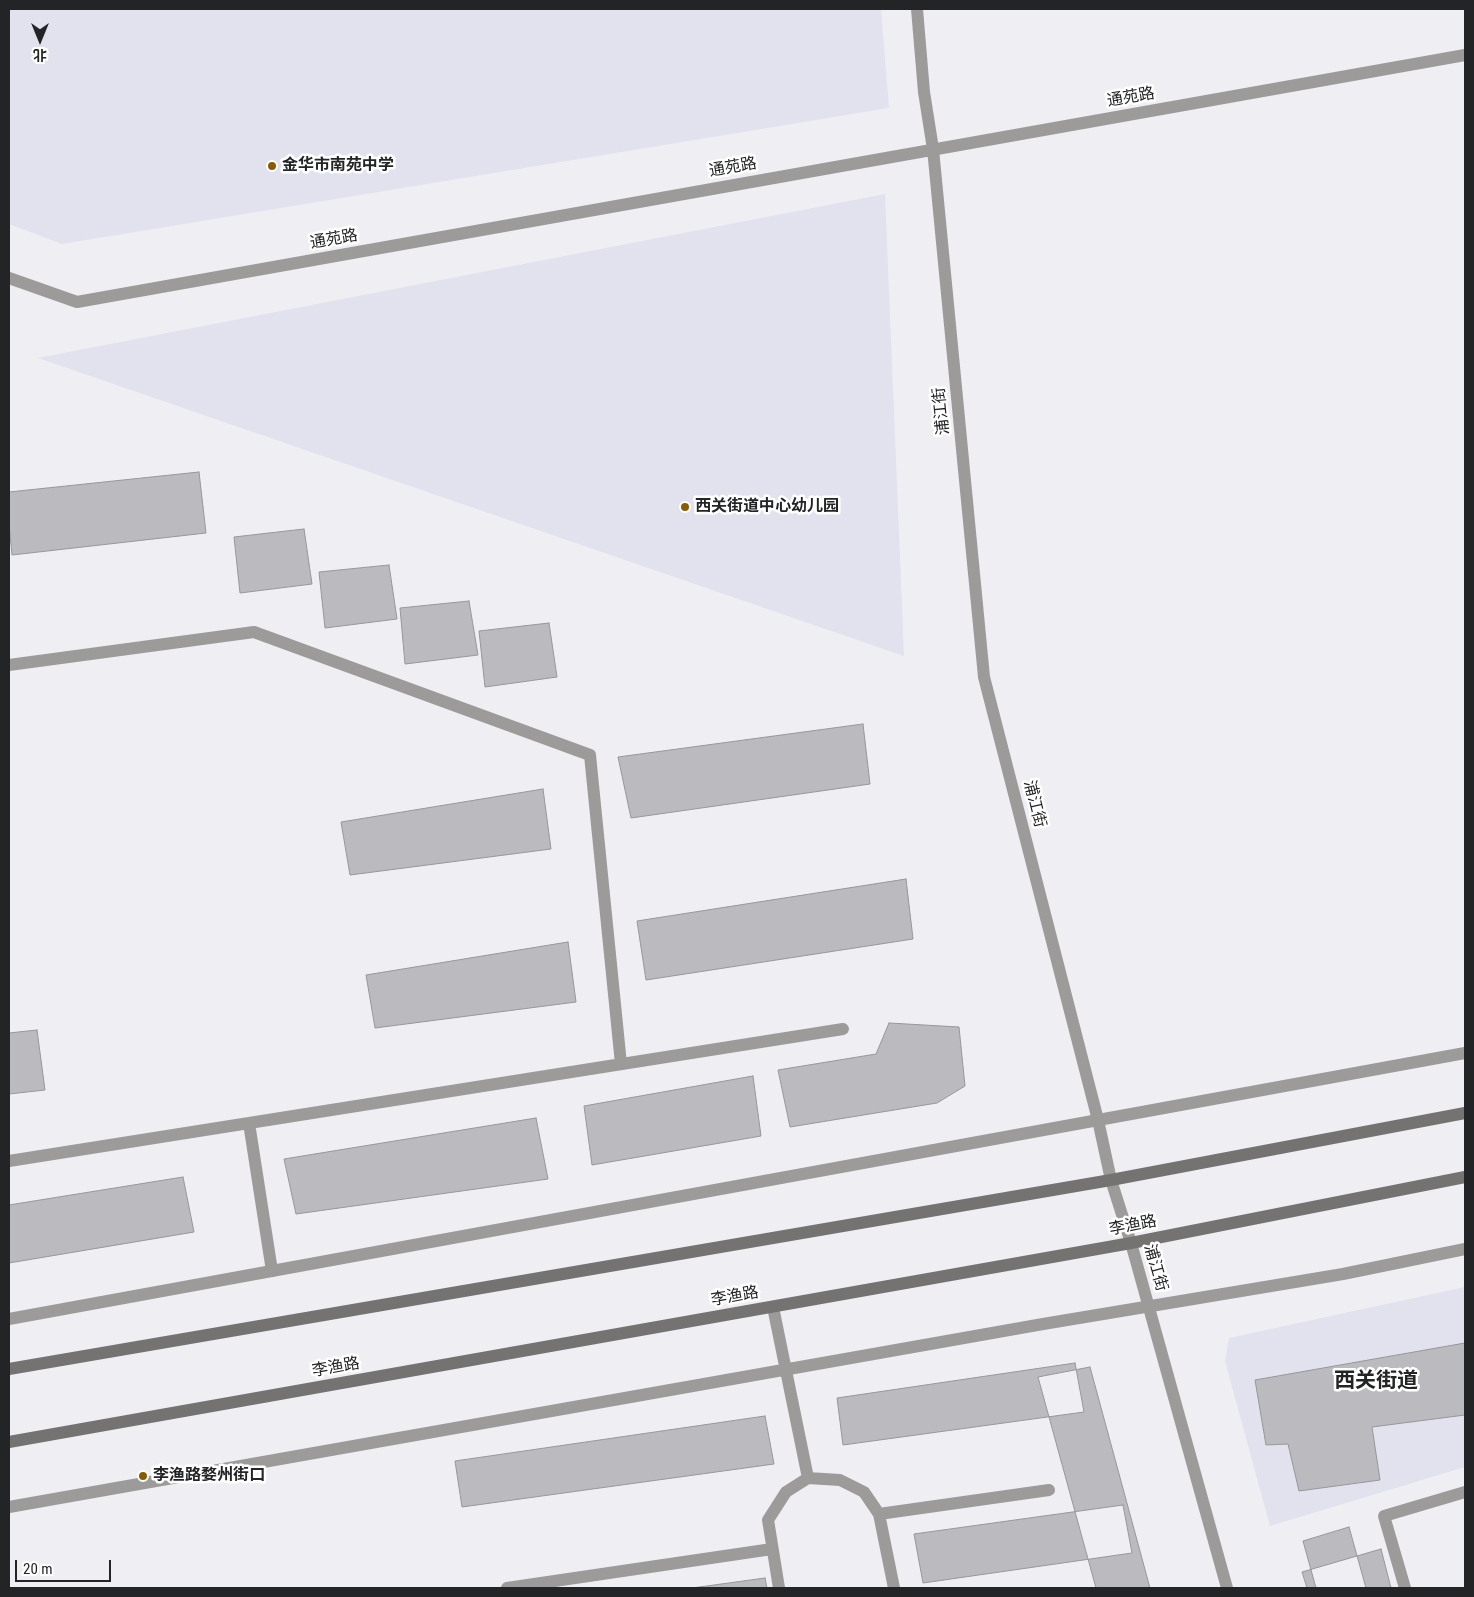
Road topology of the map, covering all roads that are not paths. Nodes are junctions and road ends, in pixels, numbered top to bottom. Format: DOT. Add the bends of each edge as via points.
graph roads {
  1 [pos="917,9"];
  2 [pos="1465,55"];
  3 [pos="933,149"];
  4 [pos="9,278"];
  5 [pos="9,665"];
  6 [pos="842,1029"];
  7 [pos="1465,1054"];
  8 [pos="621,1064"];
  9 [pos="1465,1113"];
  10 [pos="1098,1120"];
  11 [pos="249,1123"];
  12 [pos="9,1161"];
  13 [pos="1465,1177"];
  14 [pos="1111,1180"];
  15 [pos="1131,1244"];
  16 [pos="1465,1249"];
  17 [pos="272,1271"];
  18 [pos="1148,1306"];
  19 [pos="773,1307"];
  20 [pos="9,1319"];
  21 [pos="9,1369"];
  22 [pos="786,1370"];
  23 [pos="9,1442"];
  24 [pos="808,1478"];
  25 [pos="1049,1490"];
  26 [pos="1465,1492"];
  27 [pos="9,1507"];
  28 [pos="880,1514"];
  29 [pos="772,1549"];
  30 [pos="507,1588"];
  31 [pos="779,1588"];
  32 [pos="894,1588"];
  33 [pos="1227,1588"];
  34 [pos="1405,1588"];
  1 -- 3 [label="street, 浦江街"];
  2 -- 3 [label="street, 通苑路"];
  3 -- 4 [label="street, 通苑路" via="77,302"];
  3 -- 10 [label="street, 浦江街" via="984,677"];
  5 -- 8 [label="street" via="254,632 590,755"];
  6 -- 8 [label="street"];
  7 -- 10 [label="street"];
  8 -- 11 [label="street"];
  9 -- 14 [label="main road"];
  10 -- 14 [label="street, 浦江街"];
  10 -- 17 [label="street"];
  11 -- 12 [label="street"];
  11 -- 17 [label="street"];
  13 -- 15 [label="main road, 李渔路"];
  14 -- 15 [label="street, 浦江街"];
  14 -- 21 [label="main road"];
  15 -- 18 [label="street, 浦江街"];
  15 -- 19 [label="main road, 李渔路"];
  16 -- 18 [label="street" via="1344,1274"];
  17 -- 20 [label="street"];
  18 -- 22 [label="street"];
  18 -- 33 [label="street, 浦江街"];
  19 -- 22 [label="street"];
  19 -- 23 [label="main road, 李渔路"];
  22 -- 24 [label="street"];
  22 -- 27 [label="street"];
  24 -- 28 [label="street" via="840,1480 864,1492"];
  24 -- 29 [label="street" via="786,1492 768,1520"];
  25 -- 28 [label="street"];
  26 -- 34 [label="street" via="1384,1516"];
  28 -- 32 [label="street"];
  29 -- 30 [label="street"];
  29 -- 31 [label="street"];
}
